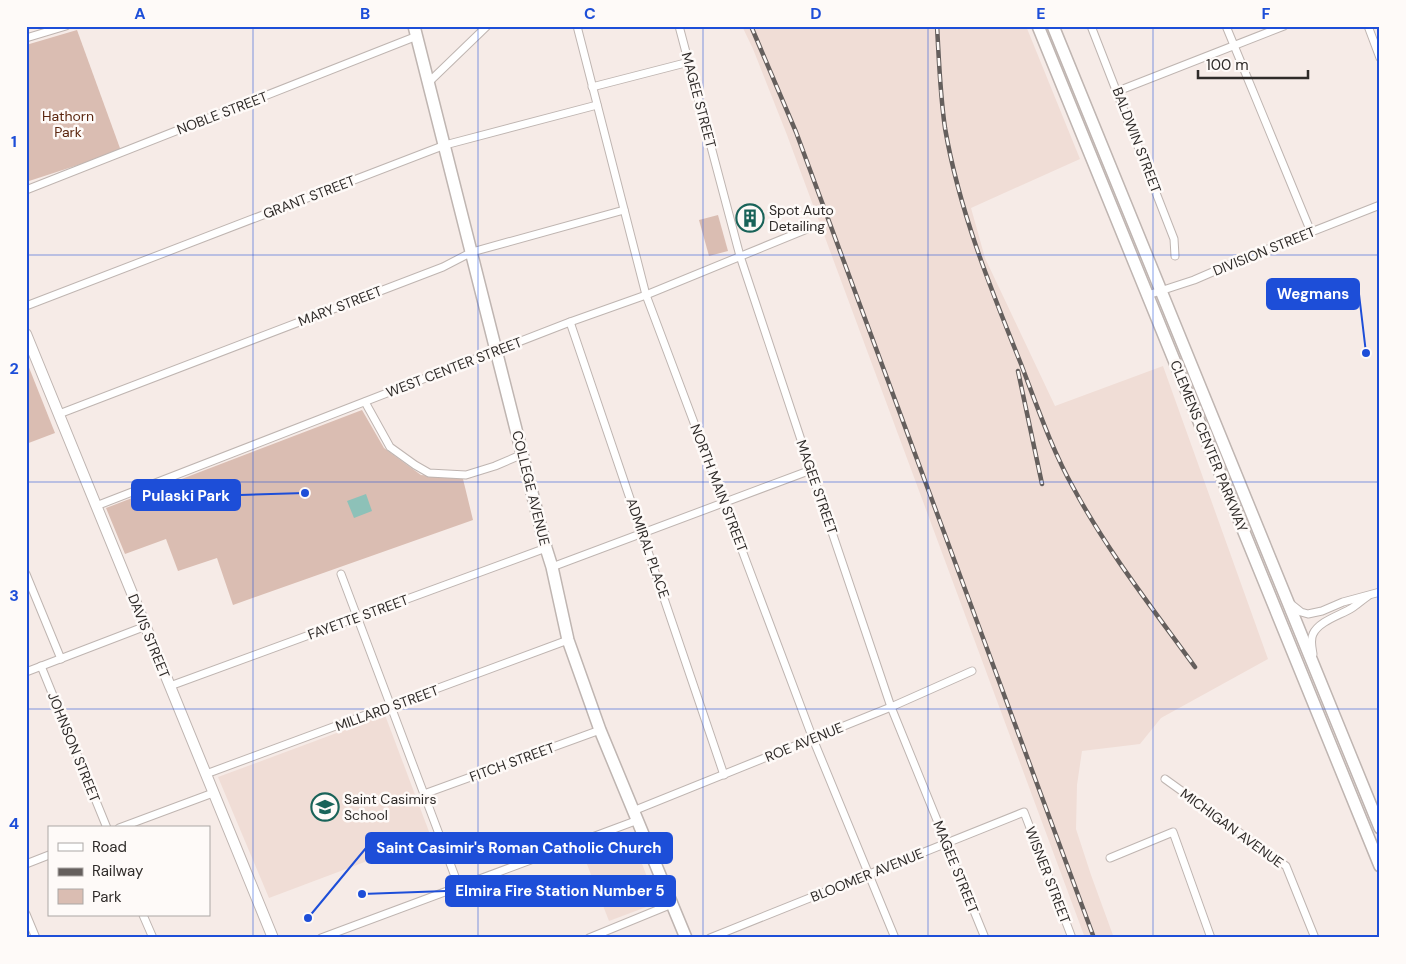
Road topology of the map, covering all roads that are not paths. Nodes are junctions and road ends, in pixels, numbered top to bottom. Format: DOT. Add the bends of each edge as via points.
graph roads {
  1 [pos="66,26"];
  2 [pos="487,26"];
  3 [pos="576,26"];
  4 [pos="679,26"];
  5 [pos="1038,26"];
  6 [pos="1053,26"];
  7 [pos="1092,26"];
  8 [pos="1226,26"];
  9 [pos="1284,26"];
  10 [pos="1368,26"];
  11 [pos="416,31"];
  12 [pos="26,38"];
  13 [pos="1234,46"];
  14 [pos="1380,58"];
  15 [pos="689,62"];
  16 [pos="429,82"];
  17 [pos="592,87"];
  18 [pos="1118,92"];
  19 [pos="597,105"];
  20 [pos="445,145"];
  21 [pos="26,190"];
  22 [pos="1380,205"];
  23 [pos="624,210"];
  24 [pos="812,227"];
  25 [pos="1311,232"];
  26 [pos="472,252"];
  27 [pos="740,256"];
  28 [pos="1175,256"];
  29 [pos="1160,292"];
  30 [pos="646,295"];
  31 [pos="1148,296"];
  32 [pos="26,306"];
  33 [pos="570,322"];
  34 [pos="26,334"];
  35 [pos="497,351"];
  36 [pos="365,402"];
  37 [pos="59,414"];
  38 [pos="523,454"];
  39 [pos="811,470"];
  40 [pos="724,502"];
  41 [pos="96,506"];
  42 [pos="642,533"];
  43 [pos="546,548"];
  44 [pos="552,567"];
  45 [pos="26,574"];
  46 [pos="341,574"];
  47 [pos="1380,592"];
  48 [pos="1368,596"];
  49 [pos="1286,599"];
  50 [pos="357,618"];
  51 [pos="146,626"];
  52 [pos="568,640"];
  53 [pos="61,659"];
  54 [pos="42,666"];
  55 [pos="972,671"];
  56 [pos="26,672"];
  57 [pos="1317,675"];
  58 [pos="170,686"];
  59 [pos="391,706"];
  60 [pos="891,706"];
  61 [pos="600,730"];
  62 [pos="813,739"];
  63 [pos="206,774"];
  64 [pos="724,775"];
  65 [pos="1165,779"];
  66 [pos="213,793"];
  67 [pos="424,794"];
  68 [pos="1024,812"];
  69 [pos="636,816"];
  70 [pos="106,826"];
  71 [pos="123,826"];
  72 [pos="1380,828"];
  73 [pos="946,843"];
  74 [pos="48,855"];
  75 [pos="1110,858"];
  76 [pos="26,864"];
  77 [pos="1380,866"];
  78 [pos="869,874"];
  79 [pos="458,887"];
  80 [pos="672,904"];
  81 [pos="26,914"];
  82 [pos="143,916"];
  83 [pos="36,938"];
  84 [pos="153,938"];
  85 [pos="273,938"];
  86 [pos="321,938"];
  87 [pos="589,938"];
  88 [pos="686,938"];
  89 [pos="710,938"];
  90 [pos="896,938"];
  91 [pos="985,938"];
  92 [pos="1072,938"];
  93 [pos="1211,938"];
  94 [pos="1315,938"];
  1 -- 12 [label="street"];
  2 -- 16 [label="street"];
  3 -- 17 [label="street, NORTH MAIN STREET"];
  4 -- 15 [label="street, MAGEE STREET"];
  5 -- 31 [label="main road, CLEMENS CENTER PARKWAY"];
  6 -- 29 [label="main road, CLEMENS CENTER PARKWAY"];
  7 -- 18 [label="street, BALDWIN STREET"];
  8 -- 13 [label="street"];
  9 -- 13 [label="street"];
  10 -- 14 [label="street"];
  11 -- 16 [label="main road, COLLEGE AVENUE"];
  11 -- 21 [label="street, NOBLE STREET"];
  13 -- 18 [label="street"];
  13 -- 25 [label="street"];
  15 -- 17 [label="street"];
  15 -- 27 [label="street, MAGEE STREET"];
  16 -- 20 [label="main road, COLLEGE AVENUE"];
  17 -- 19 [label="street, NORTH MAIN STREET"];
  18 -- 28 [label="street, BALDWIN STREET" via="1174,238"];
  19 -- 20 [label="street, GRANT STREET"];
  19 -- 23 [label="street, NORTH MAIN STREET"];
  20 -- 26 [label="main road, COLLEGE AVENUE"];
  20 -- 32 [label="street, GRANT STREET"];
  22 -- 25 [label="street, DIVISION STREET"];
  23 -- 26 [label="street, MARY STREET"];
  23 -- 30 [label="street, NORTH MAIN STREET"];
  24 -- 27 [label="street, WEST CENTER STREET"];
  25 -- 29 [label="street, DIVISION STREET"];
  26 -- 35 [label="main road, COLLEGE AVENUE"];
  26 -- 37 [label="street, MARY STREET" via="443,267"];
  27 -- 30 [label="street, WEST CENTER STREET"];
  27 -- 39 [label="street, MAGEE STREET"];
  29 -- 31 [label="street, DIVISION STREET"];
  29 -- 49 [label="main road, CLEMENS CENTER PARKWAY"];
  30 -- 33 [label="street, WEST CENTER STREET"];
  30 -- 40 [label="street, NORTH MAIN STREET"];
  31 -- 77 [label="main road, CLEMENS CENTER PARKWAY"];
  33 -- 35 [label="street, WEST CENTER STREET"];
  33 -- 42 [label="street, ADMIRAL PLACE"];
  34 -- 37 [label="street, DAVIS STREET"];
  35 -- 36 [label="street, WEST CENTER STREET"];
  35 -- 38 [label="main road, COLLEGE AVENUE"];
  36 -- 38 [label="street" via="390,447 429,473 466,474"];
  36 -- 41 [label="street, WEST CENTER STREET"];
  37 -- 41 [label="street, DAVIS STREET"];
  38 -- 43 [label="main road, COLLEGE AVENUE"];
  39 -- 40 [label="street"];
  39 -- 60 [label="street, MAGEE STREET"];
  40 -- 42 [label="street"];
  40 -- 62 [label="street, NORTH MAIN STREET"];
  41 -- 51 [label="street, DAVIS STREET"];
  42 -- 44 [label="street"];
  42 -- 64 [label="street, ADMIRAL PLACE"];
  43 -- 44 [label="main road, COLLEGE AVENUE"];
  43 -- 50 [label="street, FAYETTE STREET"];
  44 -- 52 [label="main road, COLLEGE AVENUE"];
  45 -- 53 [label="street"];
  46 -- 50 [label="street"];
  47 -- 48 [label="street"];
  48 -- 49 [label="street" via="1308,614"];
  48 -- 57 [label="street" via="1320,626 1313,634 1311,642"];
  49 -- 57 [label="main road, CLEMENS CENTER PARKWAY"];
  50 -- 58 [label="street, FAYETTE STREET"];
  50 -- 59 [label="street"];
  51 -- 53 [label="street"];
  51 -- 58 [label="street, DAVIS STREET"];
  52 -- 59 [label="street, MILLARD STREET"];
  52 -- 61 [label="main road, COLLEGE AVENUE"];
  53 -- 54 [label="street"];
  54 -- 56 [label="street"];
  54 -- 70 [label="street, JOHNSON STREET"];
  55 -- 60 [label="street, ROE AVENUE"];
  57 -- 72 [label="main road, CLEMENS CENTER PARKWAY"];
  58 -- 63 [label="street, DAVIS STREET"];
  59 -- 63 [label="street, MILLARD STREET"];
  59 -- 67 [label="street"];
  60 -- 62 [label="street, ROE AVENUE"];
  60 -- 73 [label="street, MAGEE STREET"];
  61 -- 67 [label="street, FITCH STREET"];
  61 -- 69 [label="main road, COLLEGE AVENUE"];
  62 -- 64 [label="street, ROE AVENUE"];
  62 -- 78 [label="street, NORTH MAIN STREET"];
  63 -- 66 [label="street, DAVIS STREET"];
  64 -- 69 [label="street, ROE AVENUE"];
  65 -- 94 [label="street, MICHIGAN AVENUE" via="1286,866"];
  66 -- 71 [label="street"];
  66 -- 85 [label="street, DAVIS STREET"];
  67 -- 79 [label="street"];
  68 -- 73 [label="street, BLOOMER AVENUE"];
  68 -- 92 [label="street, WISNER STREET"];
  69 -- 79 [label="street, ROE AVENUE"];
  69 -- 80 [label="main road, COLLEGE AVENUE"];
  73 -- 78 [label="street, BLOOMER AVENUE"];
  73 -- 91 [label="street, MAGEE STREET"];
  74 -- 76 [label="street"];
  75 -- 93 [label="street" via="1173,832"];
  78 -- 89 [label="street, BLOOMER AVENUE"];
  78 -- 90 [label="street, NORTH MAIN STREET"];
  79 -- 86 [label="street, ROE AVENUE"];
  80 -- 87 [label="street"];
  80 -- 88 [label="main road, COLLEGE AVENUE"];
  81 -- 83 [label="street"];
  82 -- 84 [label="street"];
}
